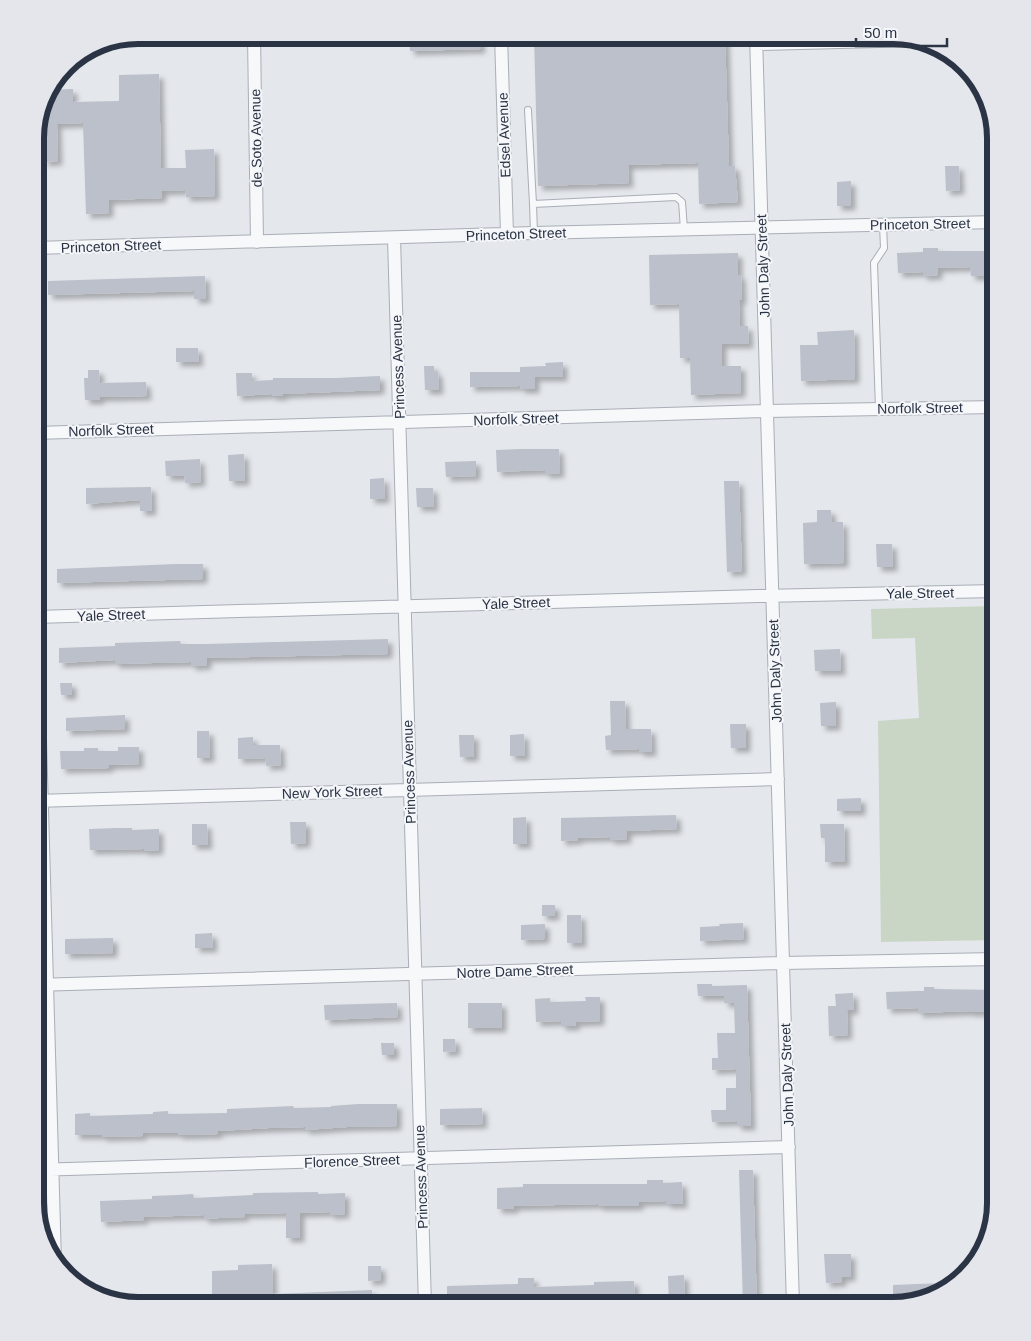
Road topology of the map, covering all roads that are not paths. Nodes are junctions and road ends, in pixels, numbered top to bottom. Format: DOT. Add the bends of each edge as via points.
graph roads {
  1 [pos="254,44"];
  2 [pos="501,44"];
  3 [pos="757,44"];
  4 [pos="528,110"];
  5 [pos="533,204"];
  6 [pos="987,222"];
  7 [pos="882,225"];
  8 [pos="762,227"];
  9 [pos="684,229"];
  10 [pos="534,233"];
  11 [pos="507,234"];
  12 [pos="394,238"];
  13 [pos="257,242"];
  14 [pos="44,248"];
  15 [pos="987,407"];
  16 [pos="879,409"];
  17 [pos="768,411"];
  18 [pos="399,422"];
  19 [pos="44,433"];
  20 [pos="987,591"];
  21 [pos="773,596"];
  22 [pos="405,606"];
  23 [pos="44,617"];
  24 [pos="778,779"];
  25 [pos="410,790"];
  26 [pos="44,801"];
  27 [pos="987,959"];
  28 [pos="783,963"];
  29 [pos="415,974"];
  30 [pos="44,985"];
  31 [pos="44,1035"];
  32 [pos="789,1148"];
  33 [pos="420,1159"];
  34 [pos="44,1169"];
  35 [pos="52,1169"];
  36 [pos="55,1247"];
  37 [pos="424,1297"];
  38 [pos="793,1297"];
  1 -- 13 [label="street, de Soto Avenue"];
  2 -- 11 [label="street, Edsel Avenue"];
  3 -- 8 [label="street, John Daly Street"];
  4 -- 5 [label="lane"];
  5 -- 9 [label="lane" via="676,197 682,202"];
  5 -- 10 [label="lane"];
  6 -- 7 [label="street, Princeton Street"];
  7 -- 8 [label="street, Princeton Street"];
  7 -- 16 [label="lane" via="884,248 874,263"];
  8 -- 9 [label="street, Princeton Street"];
  8 -- 17 [label="street, John Daly Street"];
  9 -- 10 [label="street, Princeton Street"];
  10 -- 11 [label="street, Princeton Street"];
  11 -- 12 [label="street, Princeton Street"];
  12 -- 13 [label="street, Princeton Street"];
  12 -- 18 [label="street, Princess Avenue"];
  13 -- 14 [label="street, Princeton Street"];
  15 -- 16 [label="street, Norfolk Street"];
  16 -- 17 [label="street, Norfolk Street"];
  17 -- 18 [label="street, Norfolk Street"];
  17 -- 21 [label="street, John Daly Street"];
  18 -- 19 [label="street, Norfolk Street"];
  18 -- 22 [label="street, Princess Avenue"];
  20 -- 21 [label="street, Yale Street"];
  21 -- 22 [label="street, Yale Street"];
  21 -- 24 [label="street, John Daly Street"];
  22 -- 23 [label="street, Yale Street"];
  22 -- 25 [label="street, Princess Avenue"];
  24 -- 25 [label="street, New York Street"];
  24 -- 28 [label="street, John Daly Street"];
  25 -- 26 [label="street, New York Street"];
  25 -- 29 [label="street, Princess Avenue"];
  27 -- 28 [label="street, Notre Dame Street"];
  28 -- 29 [label="street, Notre Dame Street"];
  28 -- 32 [label="street, John Daly Street"];
  29 -- 30 [label="street, Notre Dame Street"];
  29 -- 33 [label="street, Princess Avenue"];
  31 -- 35 [label="street"];
  32 -- 33 [label="street, Florence Street"];
  32 -- 38 [label="street, John Daly Street"];
  33 -- 35 [label="street, Florence Street"];
  33 -- 37 [label="street, Princess Avenue"];
  34 -- 35 [label="street, Florence Street"];
  35 -- 36 [label="street"];
}
